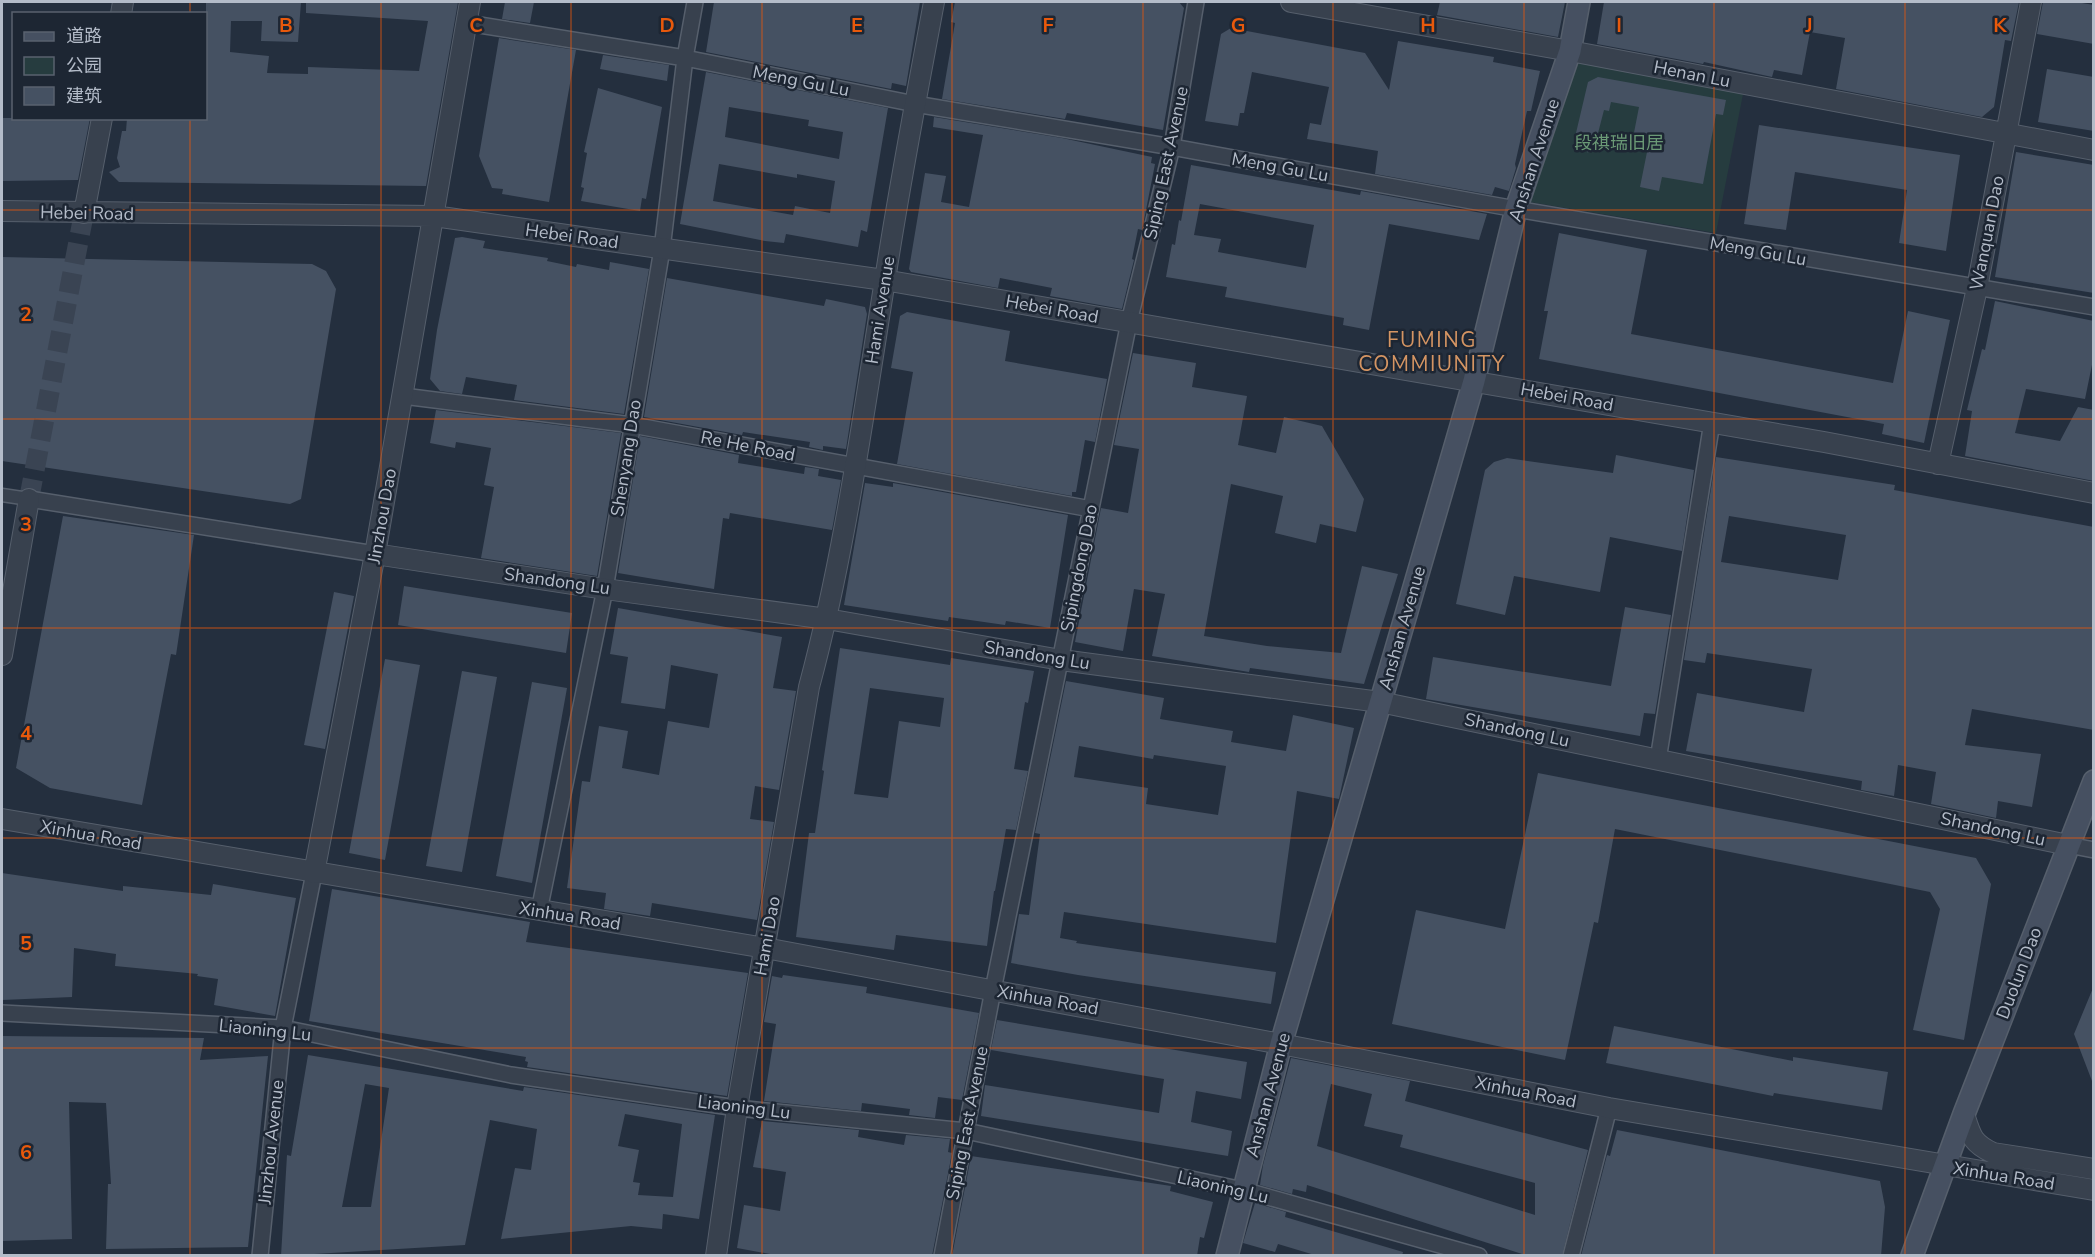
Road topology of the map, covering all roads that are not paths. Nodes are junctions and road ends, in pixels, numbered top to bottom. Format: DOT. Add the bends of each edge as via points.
graph roads {
  1 [pos="470,2"];
  2 [pos="695,2"];
  3 [pos="934,2"];
  4 [pos="1196,2"];
  5 [pos="1291,2"];
  6 [pos="1579,2"];
  7 [pos="2031,2"];
  8 [pos="467,23"];
  9 [pos="1570,51"];
  10 [pos="685,58"];
  11 [pos="915,104"];
  12 [pos="102,120"];
  13 [pos="2006,133"];
  14 [pos="1172,147"];
  15 [pos="2094,150"];
  16 [pos="1516,209"];
  17 [pos="2,211"];
  18 [pos="84,213"];
  19 [pos="434,216"];
  20 [pos="662,249"];
  21 [pos="885,280"];
  22 [pos="1977,288"];
  23 [pos="2094,306"];
  24 [pos="1130,322"];
  25 [pos="1474,381"];
  26 [pos="403,396"];
  27 [pos="1712,422"];
  28 [pos="632,424"];
  29 [pos="1938,464"];
  30 [pos="856,466"];
  31 [pos="2094,493"];
  32 [pos="2,495"];
  33 [pos="29,500"];
  34 [pos="1091,509"];
  35 [pos="375,554"];
  36 [pos="605,589"];
  37 [pos="827,619"];
  38 [pos="2,655"];
  39 [pos="1061,660"];
  40 [pos="1380,702"];
  41 [pos="1658,760"];
  42 [pos="2094,781"];
  43 [pos="2,819"];
  44 [pos="2068,845"];
  45 [pos="2094,850"];
  46 [pos="314,873"];
  47 [pos="539,911"];
  48 [pos="765,948"];
  49 [pos="993,990"];
  50 [pos="2,1013"];
  51 [pos="283,1028"];
  52 [pos="1281,1044"];
  53 [pos="737,1108"];
  54 [pos="1609,1108"];
  55 [pos="1964,1114"];
  56 [pos="966,1131"];
  57 [pos="1946,1166"];
  58 [pos="2094,1169"];
  59 [pos="1244,1190"];
  60 [pos="2094,1190"];
  61 [pos="260,1256"];
  62 [pos="716,1256"];
  63 [pos="942,1256"];
  64 [pos="1227,1256"];
  65 [pos="1479,1256"];
  66 [pos="1571,1256"];
  67 [pos="1912,1256"];
  1 -- 8 [label="street, Jinzhou Dao"];
  2 -- 10 [label="street, Shenyang Dao"];
  3 -- 11 [label="street, Hami Avenue"];
  4 -- 14 [label="street, Siping East Avenue"];
  5 -- 9 [label="street, Henan Lu"];
  6 -- 9 [label="main road, Anshan Avenue"];
  7 -- 13 [label="street, Wanquan Dao"];
  8 -- 10 [label="street, Meng Gu Lu"];
  8 -- 19 [label="street, Jinzhou Dao"];
  9 -- 13 [label="street, Henan Lu"];
  9 -- 16 [label="main road, Anshan Avenue"];
  10 -- 11 [label="street, Meng Gu Lu"];
  10 -- 20 [label="street, Shenyang Dao"];
  11 -- 14 [label="street, Meng Gu Lu"];
  11 -- 21 [label="street, Hami Avenue"];
  12 -- 18 [label="street"];
  13 -- 15 [label="street, Henan Lu"];
  13 -- 22 [label="street, Wanquan Dao"];
  14 -- 16 [label="street, Meng Gu Lu"];
  14 -- 24 [label="street, Siping East Avenue"];
  16 -- 22 [label="street, Meng Gu Lu"];
  16 -- 25 [label="main road, Anshan Avenue"];
  17 -- 18 [label="street, Hebei Road"];
  18 -- 19 [label="street, Hebei Road"];
  19 -- 20 [label="street, Hebei Road"];
  19 -- 26 [label="street, Jinzhou Dao"];
  20 -- 21 [label="street, Hebei Road"];
  20 -- 28 [label="street, Shenyang Dao"];
  21 -- 24 [label="street, Hebei Road"];
  21 -- 30 [label="street, Hami Avenue"];
  22 -- 23 [label="street, Meng Gu Lu"];
  22 -- 29 [label="street, Wanquan Dao"];
  24 -- 25 [label="street, Hebei Road"];
  24 -- 34 [label="street, Sipingdong Dao"];
  25 -- 27 [label="street, Hebei Road"];
  25 -- 40 [label="main road, Anshan Avenue"];
  26 -- 28 [label="street, Re He Road"];
  26 -- 35 [label="street, Jinzhou Dao"];
  27 -- 29 [label="street, Hebei Road"];
  27 -- 41 [label="street"];
  28 -- 30 [label="street, Re He Road"];
  28 -- 36 [label="street, Shenyang Dao"];
  29 -- 31 [label="street, Hebei Road"];
  30 -- 34 [label="street, Re He Road"];
  30 -- 37 [label="street, Hami Avenue"];
  32 -- 33 [label="street, Shandong Lu"];
  33 -- 35 [label="street, Shandong Lu"];
  33 -- 38 [label="street"];
  34 -- 39 [label="street, Sipingdong Dao"];
  35 -- 36 [label="street, Shandong Lu"];
  35 -- 46 [label="street, Jinzhou Dao"];
  36 -- 37 [label="street, Shandong Lu"];
  36 -- 47 [label="street, Shenyang Dao"];
  37 -- 39 [label="street, Shandong Lu"];
  37 -- 48 [label="street, Hami Dao" via="809,687"];
  39 -- 40 [label="street, Shandong Lu"];
  39 -- 49 [label="street, Sipingdong Dao"];
  40 -- 41 [label="street, Shandong Lu"];
  40 -- 52 [label="main road, Anshan Avenue"];
  41 -- 44 [label="street, Shandong Lu"];
  42 -- 44 [label="main road, Duolun Dao"];
  43 -- 46 [label="street, Xinhua Road"];
  44 -- 45 [label="street"];
  44 -- 55 [label="main road, Duolun Dao"];
  46 -- 47 [label="street, Xinhua Road"];
  46 -- 51 [label="street, Jinzhou Dao"];
  47 -- 48 [label="street, Xinhua Road"];
  48 -- 49 [label="street, Xinhua Road"];
  48 -- 53 [label="street, Hami Dao"];
  49 -- 52 [label="street, Xinhua Road"];
  49 -- 56 [label="street, Siping East Avenue"];
  50 -- 51 [label="street, Liaoning Lu"];
  51 -- 53 [label="street, Liaoning Lu" via="511,1075"];
  51 -- 61 [label="street, Jinzhou Avenue"];
  52 -- 54 [label="street, Xinhua Road"];
  52 -- 59 [label="main road, Anshan Avenue"];
  53 -- 56 [label="street, Liaoning Lu"];
  53 -- 62 [label="street, Hami Dao"];
  54 -- 57 [label="street, Xinhua Road"];
  54 -- 66 [label="street"];
  55 -- 57 [label="main road, Duolun Dao"];
  55 -- 58 [label="street, Xinhua Road" via="1971,1138 1994,1153"];
  56 -- 59 [label="street, Liaoning Lu"];
  56 -- 63 [label="street, Siping East Avenue"];
  57 -- 60 [label="street, Xinhua Road"];
  57 -- 67 [label="main road, Duolun Dao"];
  59 -- 64 [label="main road, Anshan Avenue"];
  59 -- 65 [label="street, Liaoning Lu"];
}
